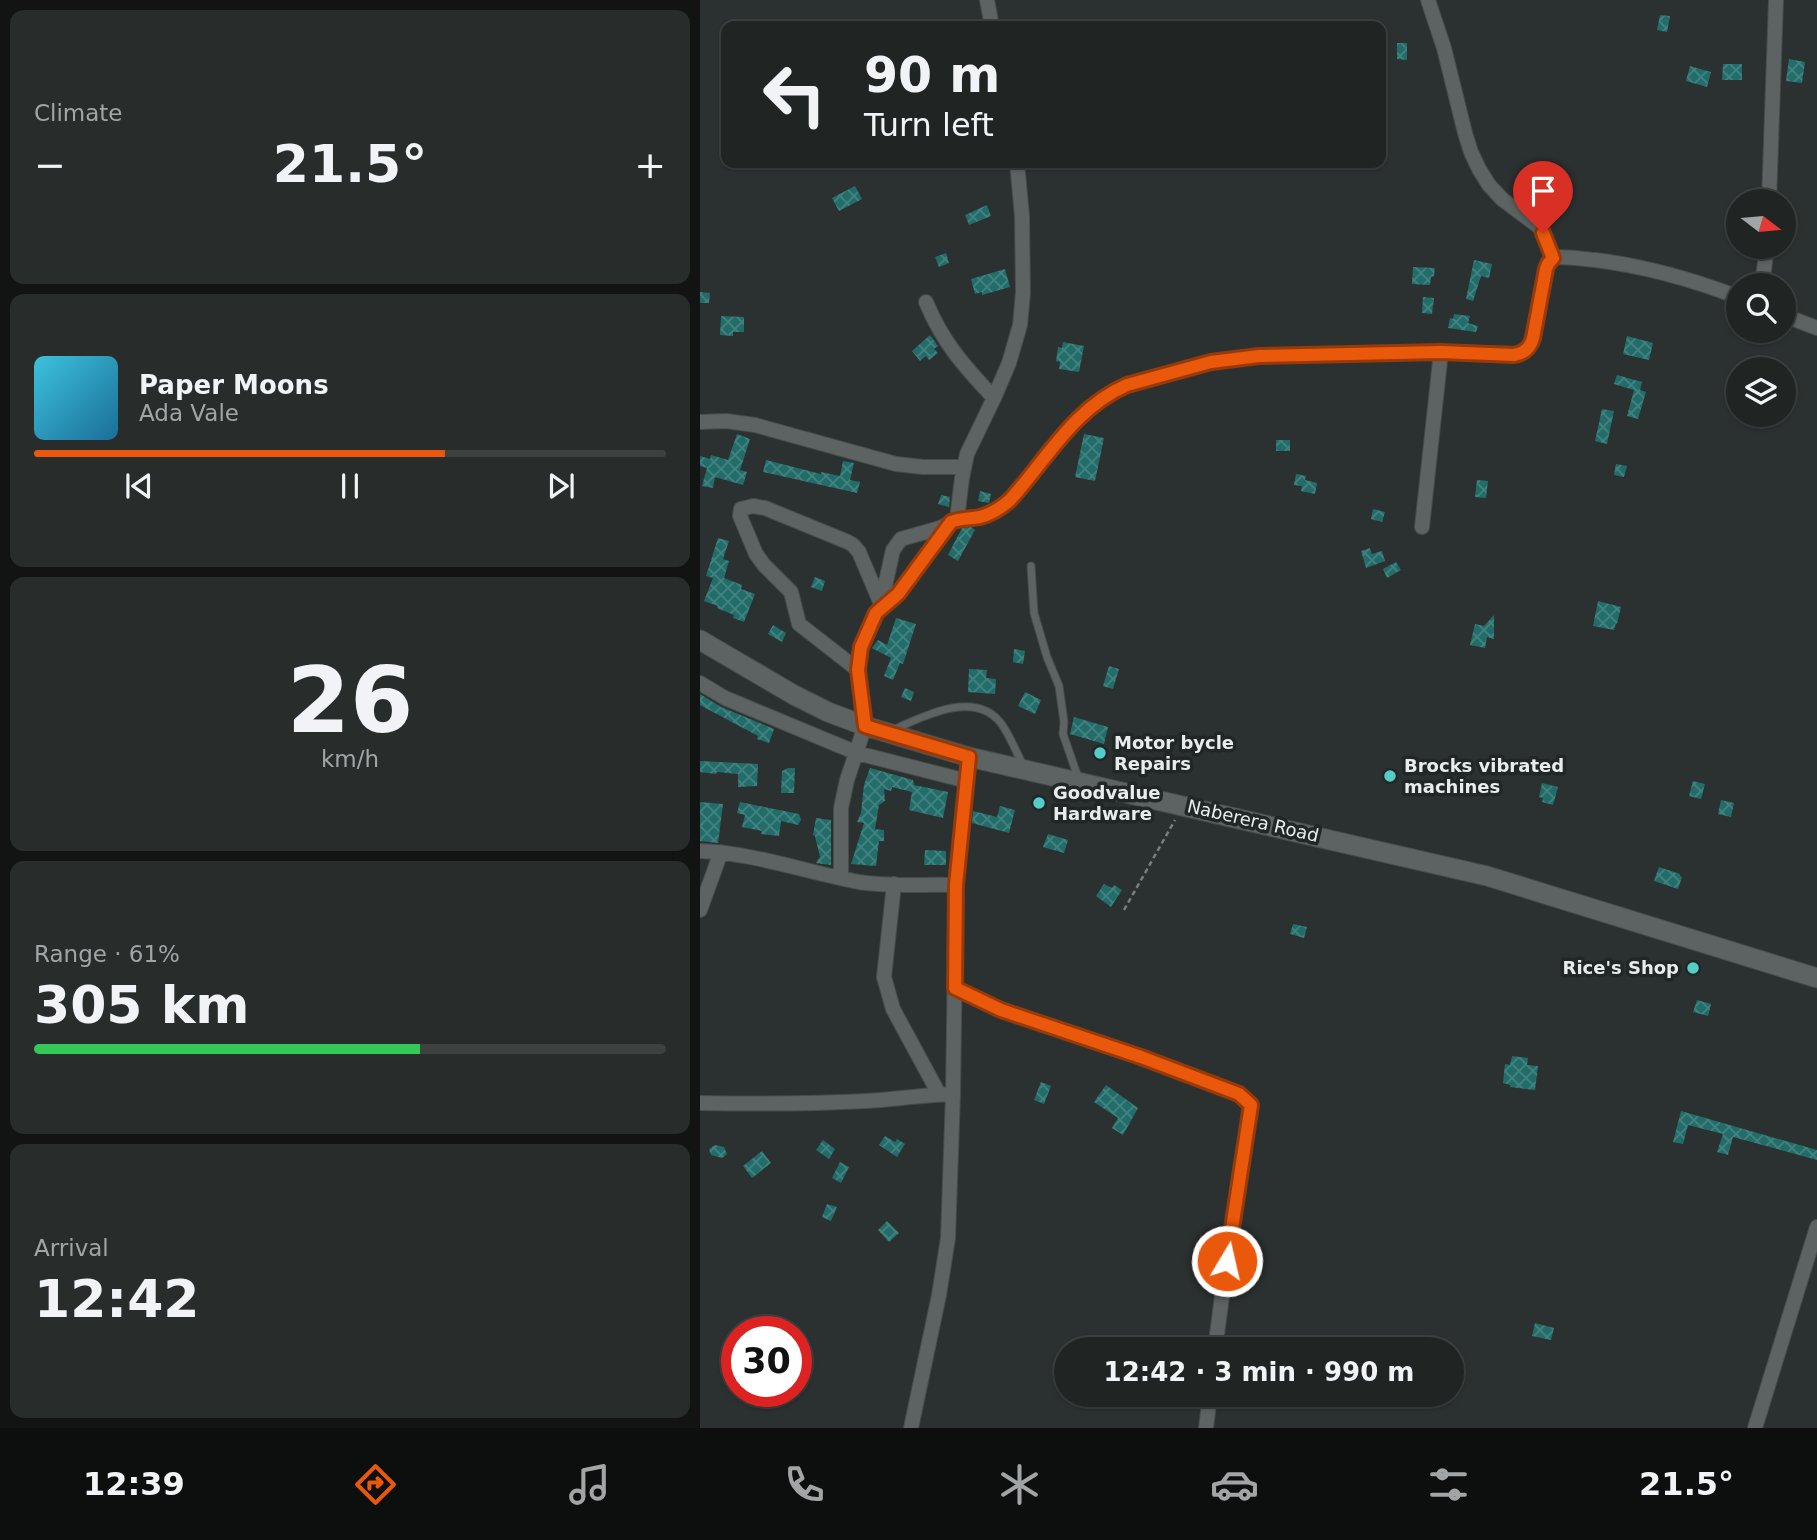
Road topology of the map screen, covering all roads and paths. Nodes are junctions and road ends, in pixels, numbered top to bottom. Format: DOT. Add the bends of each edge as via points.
graph roads {
  1 [pos="987,0"];
  2 [pos="1428,0"];
  3 [pos="1776,0"];
  4 [pos="991,21"];
  5 [pos="1017,168"];
  6 [pos="1769,189"];
  7 [pos="1553,258"];
  8 [pos="1726,292"];
  9 [pos="926,302"];
  10 [pos="1796,320"];
  11 [pos="1817,328"];
  12 [pos="1441,352"];
  13 [pos="993,398"];
  14 [pos="700,422"];
  15 [pos="964,467"];
  16 [pos="954,521"];
  17 [pos="1422,527"];
  18 [pos="1031,566"];
  19 [pos="879,608"];
  20 [pos="700,640"];
  21 [pos="858,670"];
  22 [pos="700,683"];
  23 [pos="865,726"];
  24 [pos="888,733"];
  25 [pos="857,753"];
  26 [pos="969,757"];
  27 [pos="1026,768"];
  28 [pos="967,781"];
  29 [pos="1079,781"];
  30 [pos="1184,805"];
  31 [pos="700,851"];
  32 [pos="721,852"];
  33 [pos="841,878"];
  34 [pos="894,884"];
  35 [pos="956,885"];
  36 [pos="700,910"];
  37 [pos="1124,910"];
  38 [pos="1817,978"];
  39 [pos="955,988"];
  40 [pos="946,1094"];
  41 [pos="700,1103"];
  42 [pos="1817,1227"];
  43 [pos="1217,1337"];
  44 [pos="1209,1407"];
  45 [pos="911,1428"];
  46 [pos="1206,1428"];
  47 [pos="1755,1428"];
  1 -- 4 [label="street"];
  2 -- 7 [label="street" via="1479,169 1502,199 1538,226"];
  3 -- 6 [label="street"];
  5 -- 13 [label="street" via="1023,308 1015,345"];
  7 -- 8 [label="street" via="1651,269"];
  7 -- 12 [label="street" via="1546,269 1529,348 1514,355"];
  9 -- 13 [label="street" via="949,346"];
  10 -- 11 [label="street"];
  12 -- 16 [label="street" via="1245,357 1127,385 1102,398 1073,423 999,509"];
  12 -- 17 [label="street"];
  13 -- 15 [label="street"];
  14 -- 15 [label="street" via="755,425 896,464"];
  15 -- 16 [label="street"];
  16 -- 19 [label="street" via="898,594"];
  16 -- 19 [label="street" via="901,539 893,550"];
  18 -- 29 [label="lane" via="1034,614 1059,685 1063,733"];
  19 -- 21 [label="street" via="861,647"];
  19 -- 21 [label="street" via="859,552 848,541 765,508 741,509 756,554 791,592 799,624"];
  20 -- 23 [label="street, Naberera Road" via="794,695"];
  21 -- 23 [label="street"];
  22 -- 25 [label="street" via="724,698"];
  23 -- 24 [label="street, Naberera Road"];
  23 -- 25 [label="street"];
  24 -- 26 [label="street, Naberera Road"];
  24 -- 27 [label="lane" via="929,714 957,707 980,708 1000,721"];
  25 -- 28 [label="street"];
  25 -- 33 [label="street" via="841,808"];
  26 -- 27 [label="street, Naberera Road"];
  26 -- 28 [label="street"];
  27 -- 29 [label="street, Naberera Road"];
  28 -- 35 [label="street"];
  29 -- 30 [label="street, Naberera Road"];
  30 -- 37 [label="path"];
  30 -- 38 [label="street, Naberera Road" via="1487,876"];
  31 -- 32 [label="street"];
  32 -- 33 [label="street"];
  32 -- 36 [label="street"];
  33 -- 34 [label="street"];
  34 -- 35 [label="street"];
  34 -- 40 [label="street" via="884,977 893,1009"];
  35 -- 39 [label="street"];
  39 -- 40 [label="street"];
  39 -- 43 [label="street" via="1001,1010 1239,1094 1251,1105"];
  40 -- 41 [label="street" via="870,1101"];
  40 -- 45 [label="street" via="948,1238"];
  42 -- 47 [label="street"];
  44 -- 46 [label="street"];
}
